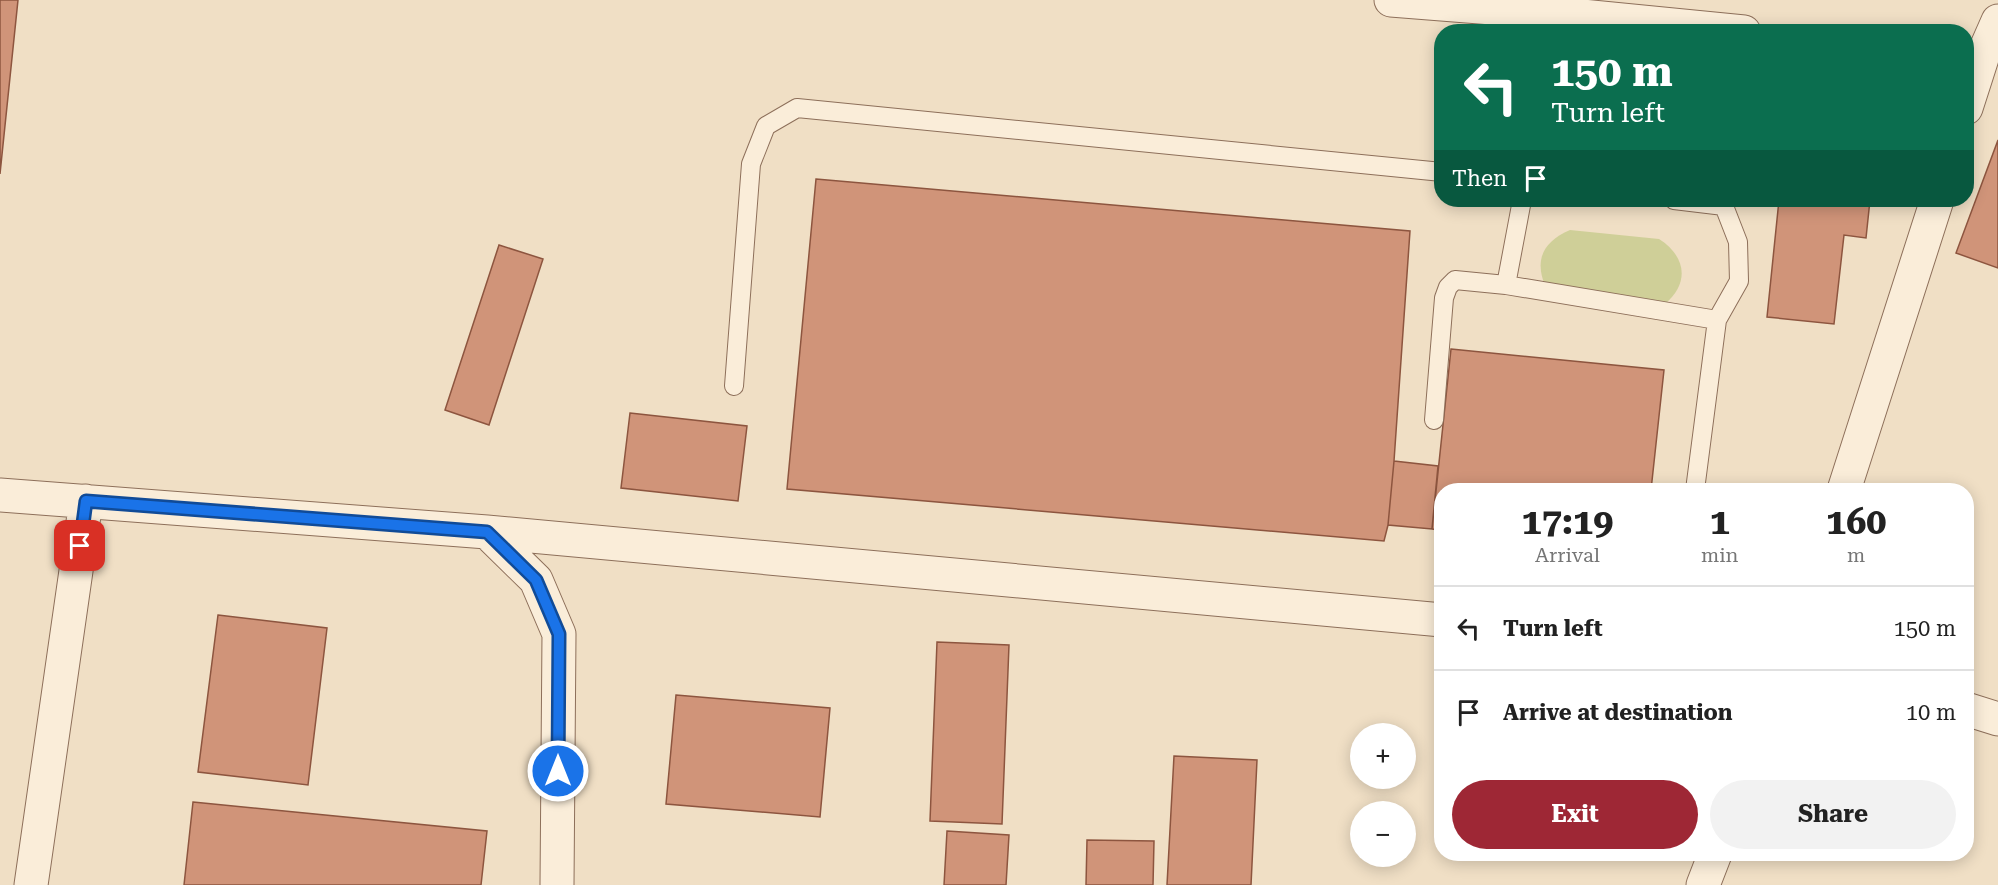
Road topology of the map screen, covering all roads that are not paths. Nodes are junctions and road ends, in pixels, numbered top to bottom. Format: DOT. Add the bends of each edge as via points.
graph roads {
  1 [pos="1391,0"];
  2 [pos="1998,21"];
  3 [pos="1541,22"];
  4 [pos="1582,24"];
  5 [pos="1983,56"];
  6 [pos="1974,84"];
  7 [pos="1434,171"];
  8 [pos="1521,207"];
  9 [pos="1724,207"];
  10 [pos="1935,207"];
  11 [pos="1506,285"];
  12 [pos="1717,320"];
  13 [pos="734,386"];
  14 [pos="1434,420"];
  15 [pos="1696,483"];
  16 [pos="1846,483"];
  17 [pos="0,495"];
  18 [pos="86,501"];
  19 [pos="487,532"];
  20 [pos="1434,619"];
  21 [pos="1974,712"];
  22 [pos="1998,719"];
  23 [pos="1712,861"];
  24 [pos="31,885"];
  25 [pos="557,885"];
  26 [pos="1703,885"];
  1 -- 3 [label="street"];
  2 -- 5 [label="street"];
  3 -- 4 [label="street"];
  5 -- 6 [label="street"];
  7 -- 13 [label="lane" via="797,108 766,126 751,164"];
  8 -- 11 [label="lane"];
  9 -- 12 [label="lane" via="1738,242 1739,281"];
  10 -- 16 [label="street"];
  11 -- 12 [label="lane"];
  11 -- 14 [label="lane" via="1455,280 1448,287"];
  12 -- 15 [label="lane"];
  17 -- 18 [label="street"];
  18 -- 19 [label="street"];
  18 -- 24 [label="street"];
  19 -- 20 [label="street"];
  19 -- 25 [label="street" via="536,580 559,634"];
  21 -- 22 [label="street"];
  23 -- 26 [label="street"];
}
